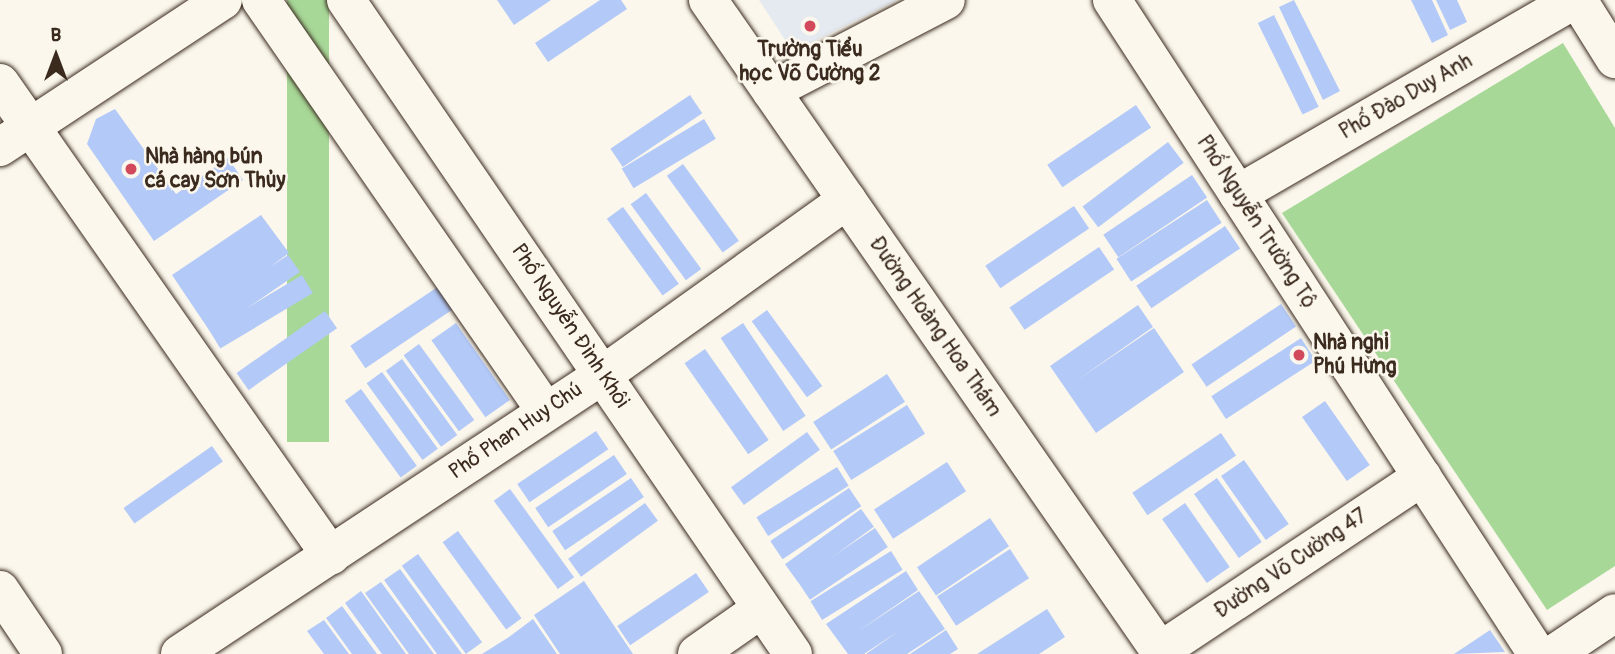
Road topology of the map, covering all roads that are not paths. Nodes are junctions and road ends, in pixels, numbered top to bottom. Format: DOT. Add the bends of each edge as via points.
graph roads {
  1 [pos="223,0"];
  2 [pos="261,0"];
  3 [pos="346,0"];
  4 [pos="708,0"];
  5 [pos="946,0"];
  6 [pos="1112,0"];
  7 [pos="1576,0"];
  8 [pos="1615,59"];
  9 [pos="0,83"];
  10 [pos="771,91"];
  11 [pos="15,137"];
  12 [pos="1238,194"];
  13 [pos="847,200"];
  14 [pos="604,374"];
  15 [pos="545,410"];
  16 [pos="1422,477"];
  17 [pos="331,556"];
  18 [pos="0,590"];
  19 [pos="761,609"];
  20 [pos="1615,613"];
  21 [pos="1161,653"];
  22 [pos="43,654"];
  23 [pos="180,654"];
  24 [pos="697,654"];
  25 [pos="793,654"];
  26 [pos="1538,654"];
  27 [pos="1554,654"];
  1 -- 11 [label="street"];
  2 -- 15 [label="street"];
  3 -- 14 [label="street, Phố Nguyễn Đình Khôi"];
  4 -- 10 [label="street, Đường Hoàng Hoa Thám"];
  5 -- 10 [label="street"];
  6 -- 12 [label="street, Phố Nguyễn Trường Tộ"];
  7 -- 8 [label="street"];
  7 -- 12 [label="street, Phố Đào Duy Anh"];
  9 -- 11 [label="street"];
  10 -- 13 [label="street, Đường Hoàng Hoa Thám"];
  11 -- 17 [label="street"];
  12 -- 16 [label="street, Phố Nguyễn Trường Tộ"];
  13 -- 14 [label="street, Phố Phan Huy Chú"];
  13 -- 21 [label="street, Đường Hoàng Hoa Thám"];
  14 -- 15 [label="street, Phố Phan Huy Chú"];
  14 -- 19 [label="street, Phố Nguyễn Đình Khôi"];
  15 -- 17 [label="street, Phố Phan Huy Chú"];
  16 -- 21 [label="street, Đường Võ Cường 47"];
  16 -- 26 [label="street, Phố Nguyễn Trường Tộ"];
  17 -- 23 [label="street, Phố Phan Huy Chú"];
  18 -- 22 [label="street"];
  19 -- 24 [label="street"];
  19 -- 25 [label="street, Phố Nguyễn Đình Khôi"];
  20 -- 27 [label="street"];
}
